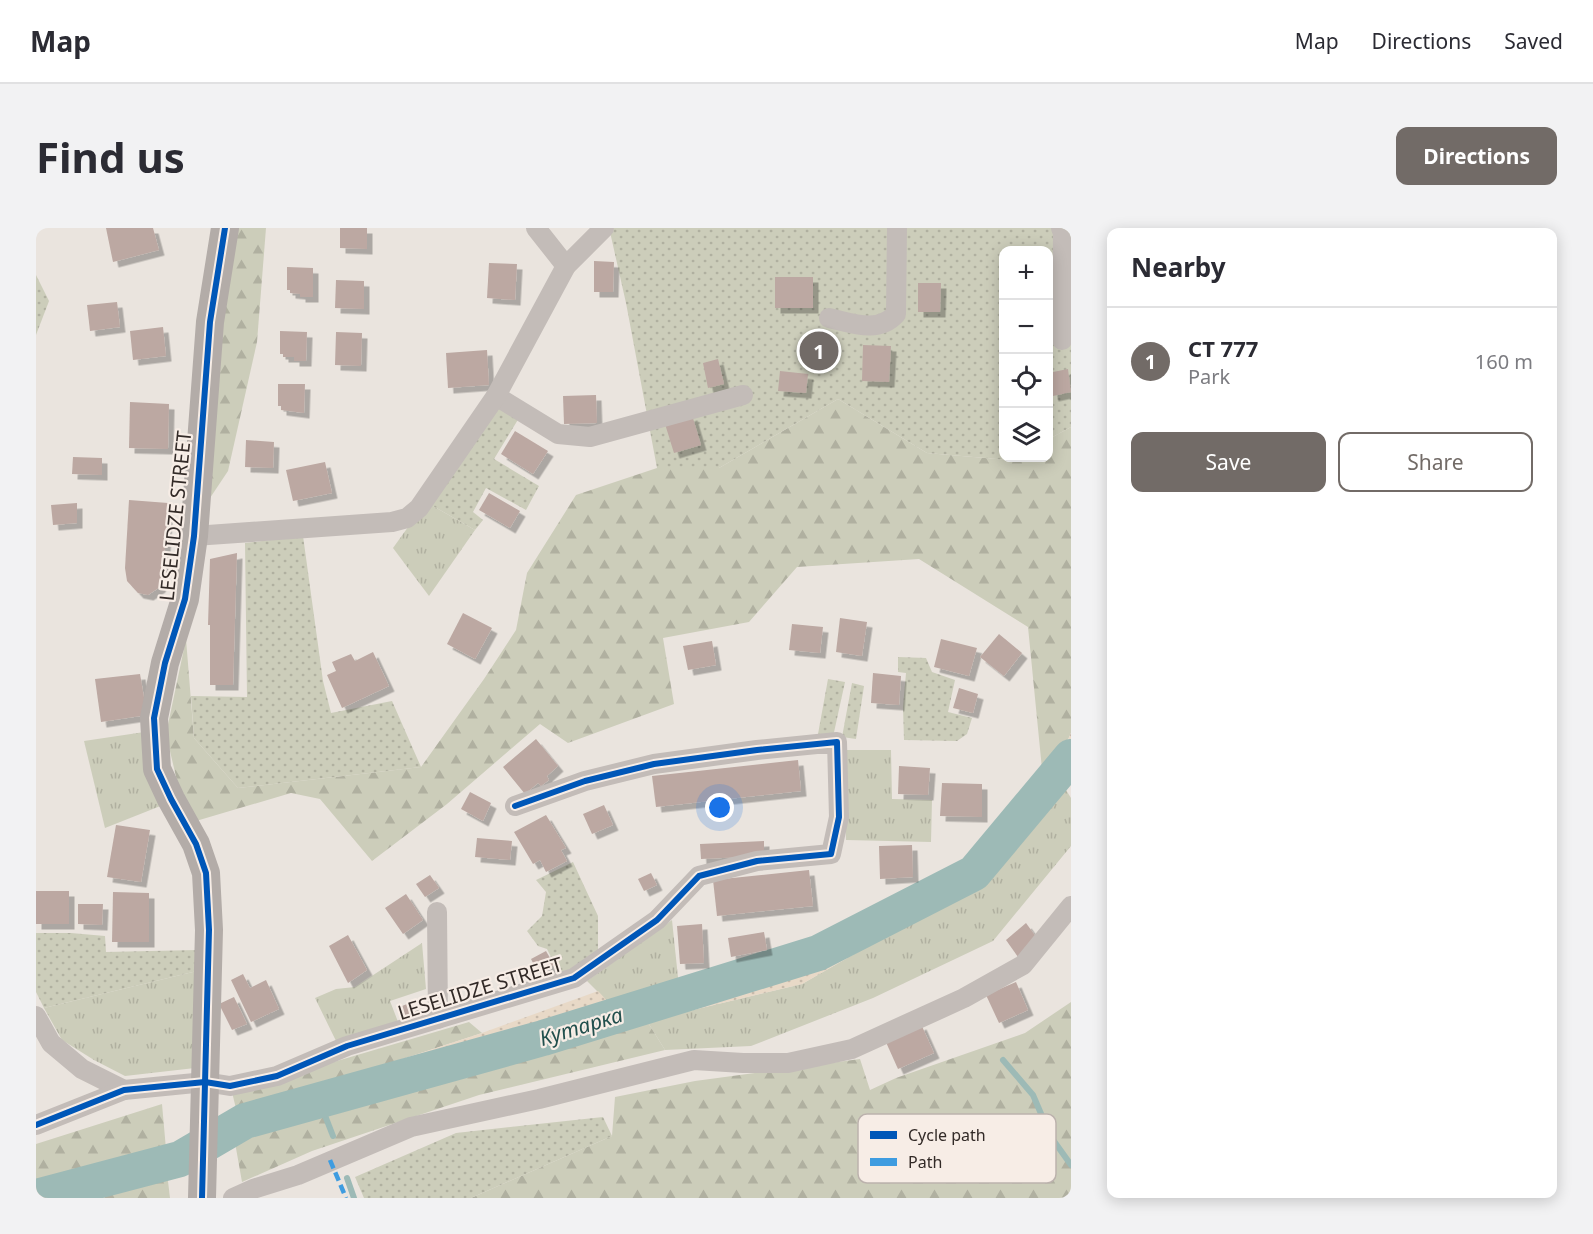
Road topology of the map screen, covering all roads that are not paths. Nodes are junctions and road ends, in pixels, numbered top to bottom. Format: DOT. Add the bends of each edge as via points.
graph roads {
  1 [pos="225,228"];
  2 [pos="536,228"];
  3 [pos="604,228"];
  4 [pos="897,228"];
  5 [pos="1060,228"];
  6 [pos="566,266"];
  7 [pos="828,318"];
  8 [pos="1062,340"];
  9 [pos="742,395"];
  10 [pos="496,396"];
  11 [pos="194,536"];
  12 [pos="515,806"];
  13 [pos="1071,906"];
  14 [pos="437,912"];
  15 [pos="36,1016"];
  16 [pos="438,1018"];
  17 [pos="124,1089"];
  18 [pos="205,1094"];
  19 [pos="36,1125"];
  20 [pos="202,1197"];
  21 [pos="233,1198"];
  1 -- 11 [label="street, LESELIDZE STREET" via="210,322"];
  2 -- 6 [label="street"];
  3 -- 6 [label="street, LESELIDZE STREET"];
  4 -- 7 [label="street" via="896,314 889,322 873,327"];
  5 -- 8 [label="street"];
  6 -- 10 [label="street, LESELIDZE STREET"];
  9 -- 10 [label="street" via="590,437 558,434"];
  10 -- 11 [label="street, LESELIDZE STREET" via="419,508 407,518"];
  11 -- 18 [label="street, LESELIDZE STREET" via="185,599 165,663 154,718 157,769 196,844 206,873 209,930"];
  12 -- 16 [label="street, LESELIDZE STREET" via="585,781 654,764 837,742 839,817 831,854 757,861 699,876 657,920 574,978"];
  13 -- 21 [label="street" via="1023,965 964,998 852,1049 788,1063 694,1060 411,1127"];
  14 -- 16 [label="street"];
  15 -- 17 [label="street" via="51,1043 82,1069"];
  16 -- 18 [label="street, LESELIDZE STREET" via="346,1046 277,1076"];
  17 -- 18 [label="street, LESELIDZE STREET"];
  17 -- 19 [label="street, LESELIDZE STREET"];
  18 -- 20 [label="street"];
}
